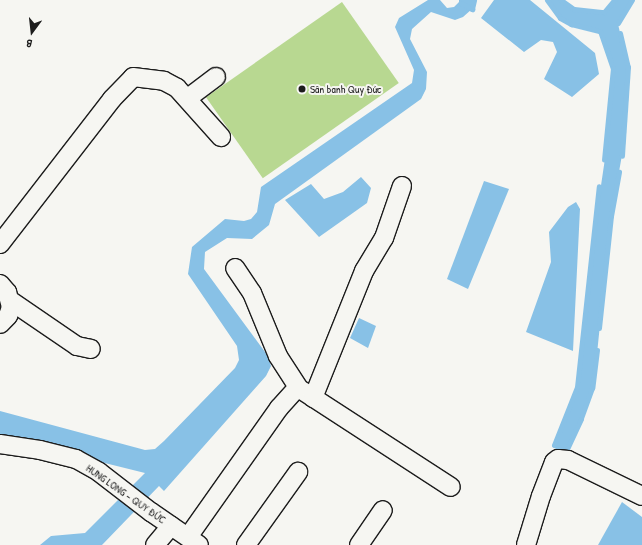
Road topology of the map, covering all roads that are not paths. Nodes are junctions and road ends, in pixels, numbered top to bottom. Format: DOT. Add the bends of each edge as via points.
graph roads {
  1 [pos="216,77"];
  2 [pos="188,98"];
  3 [pos="221,137"];
  4 [pos="402,186"];
  5 [pos="0,244"];
  6 [pos="235,268"];
  7 [pos="0,284"];
  8 [pos="11,301"];
  9 [pos="0,324"];
  10 [pos="91,349"];
  11 [pos="298,387"];
  12 [pos="313,398"];
  13 [pos="0,444"];
  14 [pos="298,472"];
  15 [pos="451,487"];
  16 [pos="642,496"];
  17 [pos="383,510"];
  18 [pos="171,526"];
  19 [pos="194,541"];
  20 [pos="155,545"];
  21 [pos="246,545"];
  22 [pos="359,545"];
  23 [pos="526,545"];
  1 -- 2 [label="street"];
  2 -- 3 [label="street"];
  2 -- 5 [label="street" via="164,82 133,77 112,99"];
  4 -- 12 [label="street" via="384,238 364,272"];
  6 -- 11 [label="street" via="252,293 278,356"];
  7 -- 8 [label="street"];
  8 -- 9 [label="street" via="8,316"];
  8 -- 10 [label="street" via="76,346"];
  11 -- 12 [label="street"];
  11 -- 19 [label="street" via="279,408"];
  12 -- 15 [label="street"];
  13 -- 18 [label="street, HƯNG LONG - QUY ĐỨC" via="40,450 76,460 99,472"];
  14 -- 21 [label="street"];
  16 -- 23 [label="street" via="568,460 558,459 554,462 541,496"];
  17 -- 22 [label="street"];
  18 -- 19 [label="street, HƯNG LONG - QUY ĐỨC"];
  18 -- 20 [label="street"];
}
